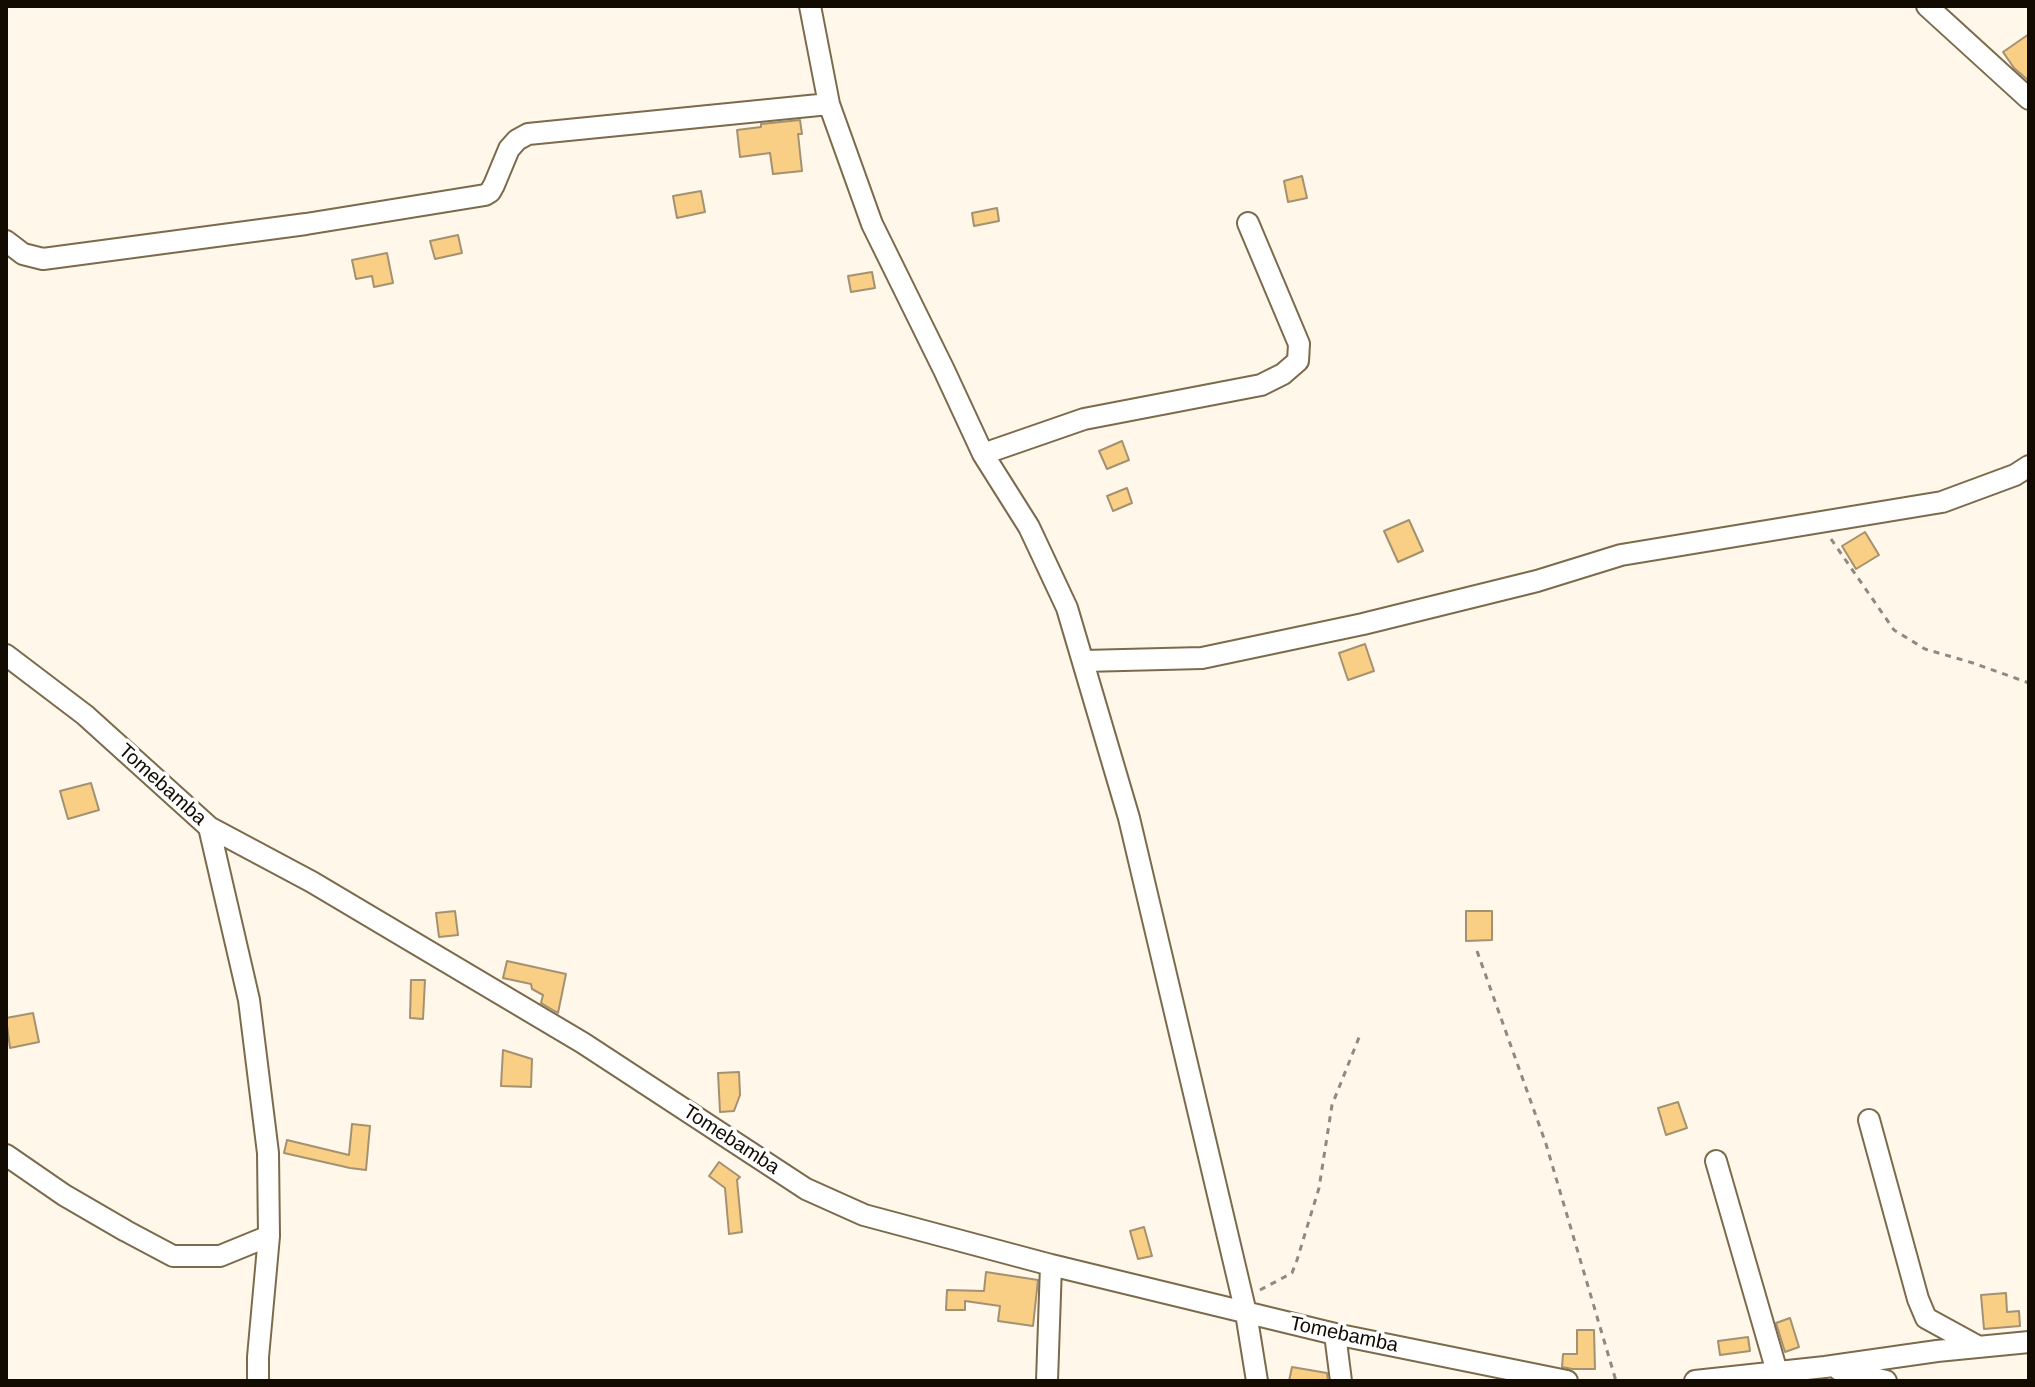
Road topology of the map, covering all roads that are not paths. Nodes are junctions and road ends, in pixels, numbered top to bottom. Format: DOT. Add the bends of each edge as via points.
graph roads {
  1 [pos="810,6"];
  2 [pos="1927,6"];
  3 [pos="2029,99"];
  4 [pos="829,104"];
  5 [pos="1248,223"];
  6 [pos="6,241"];
  7 [pos="983,454"];
  8 [pos="2029,466"];
  9 [pos="6,655"];
  10 [pos="1084,661"];
  11 [pos="209,827"];
  12 [pos="1869,1120"];
  13 [pos="6,1155"];
  14 [pos="1716,1161"];
  15 [pos="269,1236"];
  16 [pos="1051,1265"];
  17 [pos="1243,1303"];
  18 [pos="1335,1334"];
  19 [pos="2029,1342"];
  20 [pos="1979,1347"];
  21 [pos="1825,1367"];
  22 [pos="1777,1372"];
  23 [pos="258,1381"];
  24 [pos="1047,1381"];
  25 [pos="1257,1381"];
  26 [pos="1341,1381"];
  27 [pos="1564,1381"];
  28 [pos="1695,1381"];
  29 [pos="1886,1381"];
  1 -- 4 [label="street"];
  2 -- 3 [label="street"];
  4 -- 6 [label="street" via="528,134 509,149 485,195 43,259 23,254"];
  4 -- 7 [label="street" via="872,224"];
  5 -- 7 [label="street" via="1299,344 1298,361 1261,385 1084,419"];
  7 -- 10 [label="street" via="1029,527 1067,608"];
  8 -- 10 [label="street" via="1942,502 1621,555 1363,624 1202,658"];
  9 -- 11 [label="street, Tomebamba" via="85,715"];
  10 -- 17 [label="street" via="1129,818"];
  11 -- 15 [label="street" via="249,1000 268,1153"];
  11 -- 16 [label="street, Tomebamba" via="583,1043 806,1189 864,1215"];
  12 -- 20 [label="street" via="1926,1318"];
  13 -- 15 [label="street" via="64,1195 173,1256 220,1256"];
  14 -- 22 [label="street"];
  15 -- 23 [label="street"];
  16 -- 17 [label="street, Tomebamba"];
  16 -- 24 [label="street"];
  17 -- 18 [label="street, Tomebamba"];
  17 -- 25 [label="street"];
  18 -- 26 [label="street"];
  18 -- 27 [label="street, Tomebamba"];
  19 -- 20 [label="street"];
  20 -- 21 [label="street"];
  21 -- 22 [label="street"];
  21 -- 29 [label="street"];
  22 -- 28 [label="street"];
}
